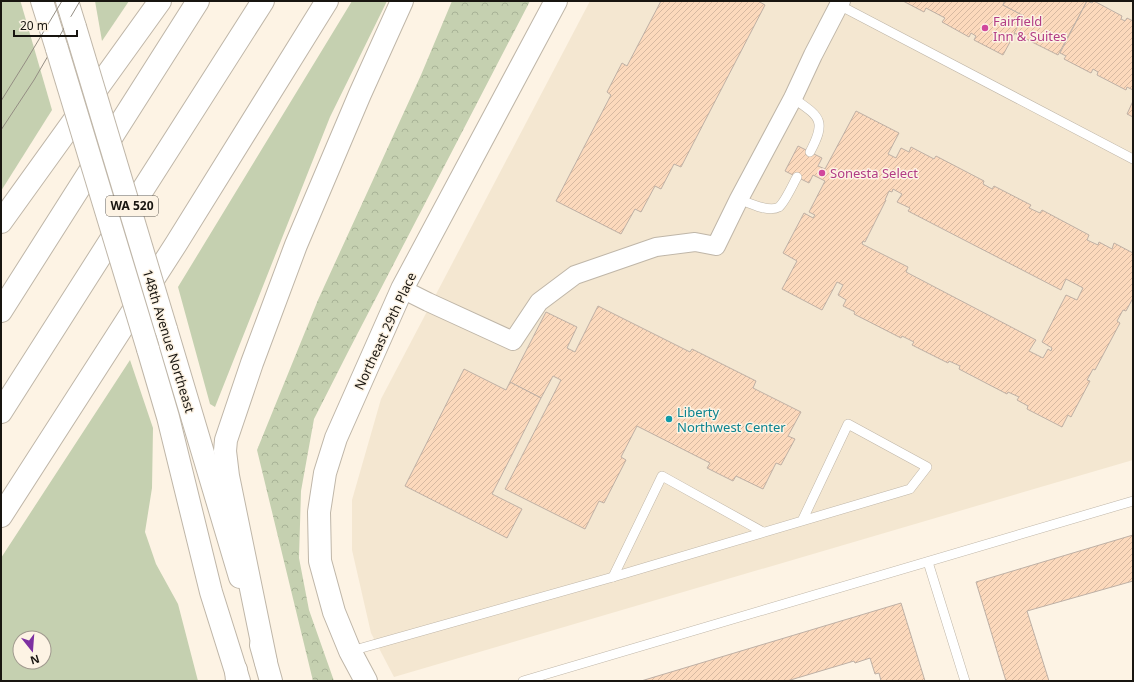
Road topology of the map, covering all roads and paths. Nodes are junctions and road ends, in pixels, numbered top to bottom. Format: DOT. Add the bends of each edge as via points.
graph roads {
  1 [pos="42,1"];
  2 [pos="67,1"];
  3 [pos="160,1"];
  4 [pos="198,1"];
  5 [pos="264,1"];
  6 [pos="327,1"];
  7 [pos="402,1"];
  8 [pos="556,1"];
  9 [pos="840,3"];
  10 [pos="793,98"];
  11 [pos="810,152"];
  12 [pos="1133,159"];
  13 [pos="797,177"];
  14 [pos="739,199"];
  15 [pos="1,222"];
  16 [pos="402,289"];
  17 [pos="1,311"];
  18 [pos="1,412"];
  19 [pos="1133,501"];
  20 [pos="1,516"];
  21 [pos="802,521"];
  22 [pos="763,532"];
  23 [pos="928,562"];
  24 [pos="613,577"];
  25 [pos="350,652"];
  26 [pos="269,672"];
  27 [pos="237,678"];
  28 [pos="366,681"];
  29 [pos="523,681"];
  30 [pos="965,681"];
  1 -- 27 [label="main road, 148th Avenue Northeast, bridge" via="168,417 211,592"];
  2 -- 26 [label="main road, 148th Avenue Northeast, bridge"];
  3 -- 15 [label="main road"];
  4 -- 17 [label="main road"];
  5 -- 18 [label="main road, WA 520"];
  6 -- 20 [label="main road" via="176,244"];
  7 -- 26 [label="main road" via="296,245 226,440 228,476"];
  8 -- 16 [label="main road, Northeast 29th Place"];
  9 -- 10 [label="street"];
  9 -- 12 [label="lane"];
  10 -- 11 [label="lane" via="811,111 819,121 820,130"];
  10 -- 14 [label="street"];
  13 -- 14 [label="lane" via="779,207 771,209"];
  14 -- 16 [label="street" via="716,246 696,242 656,247 575,275 539,302 513,341"];
  16 -- 25 [label="main road, Northeast 29th Place" via="336,438 325,473 319,512 320,561 334,612"];
  19 -- 23 [label="lane"];
  21 -- 21 [label="lane" via="848,424 927,467 910,489"];
  21 -- 22 [label="lane"];
  22 -- 24 [label="lane"];
  22 -- 24 [label="lane" via="662,476"];
  23 -- 29 [label="lane"];
  23 -- 30 [label="lane"];
  24 -- 25 [label="lane"];
  25 -- 28 [label="main road, Northeast 29th Place"];
}
